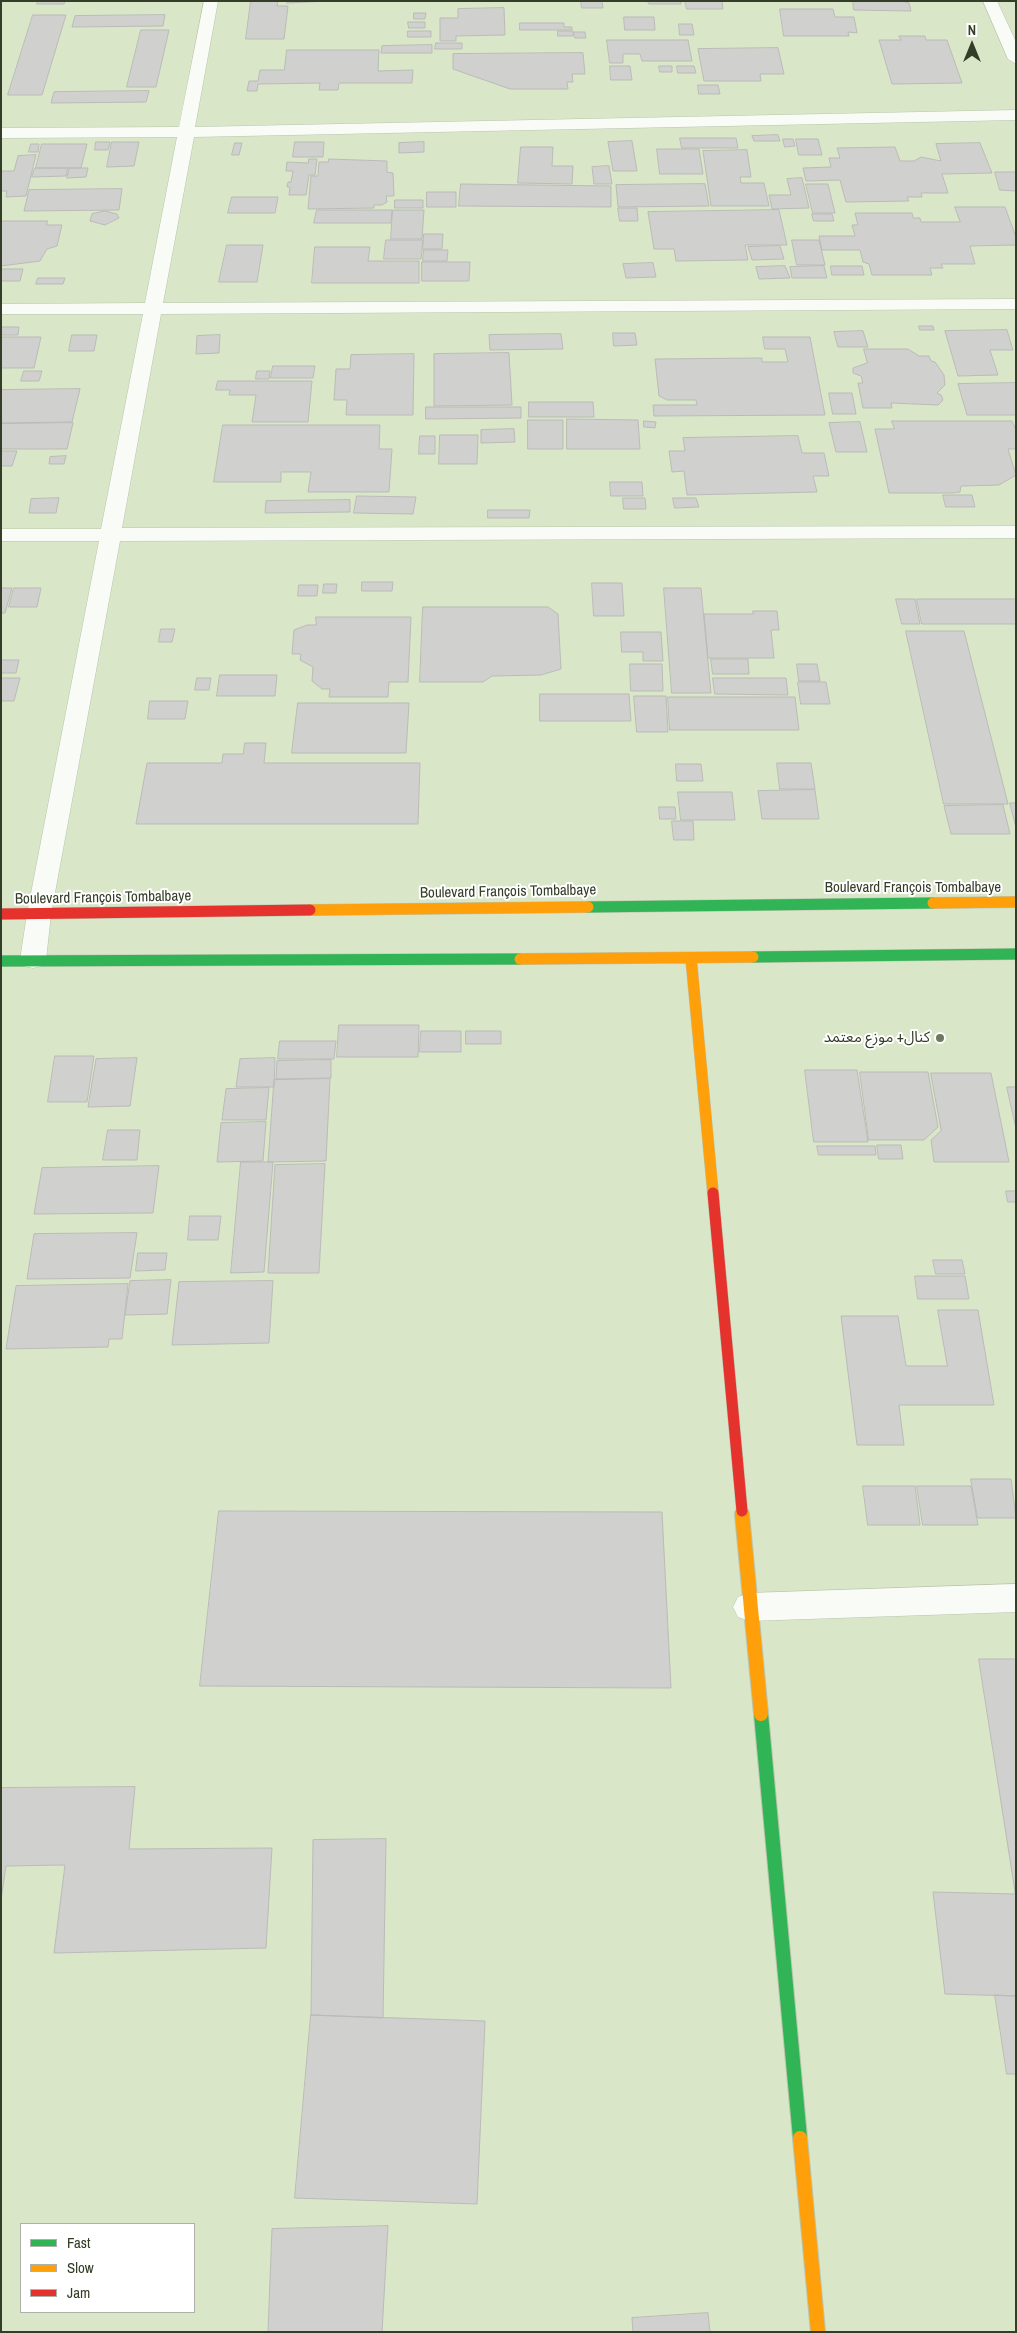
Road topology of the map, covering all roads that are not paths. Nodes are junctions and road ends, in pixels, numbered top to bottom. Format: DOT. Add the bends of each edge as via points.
graph roads {
  1 [pos="211,1"];
  2 [pos="990,1"];
  3 [pos="1016,59"];
  4 [pos="1016,115"];
  5 [pos="1,132"];
  6 [pos="186,132"];
  7 [pos="1016,304"];
  8 [pos="154,308"];
  9 [pos="1,309"];
  10 [pos="1016,532"];
  11 [pos="112,533"];
  12 [pos="1,535"];
  13 [pos="1016,902"];
  14 [pos="1,914"];
  15 [pos="39,914"];
  16 [pos="1016,954"];
  17 [pos="691,958"];
  18 [pos="33,960"];
  19 [pos="1,961"];
  20 [pos="1016,1598"];
  21 [pos="749,1607"];
  22 [pos="818,2332"];
  1 -- 6 [label="street"];
  2 -- 3 [label="street"];
  4 -- 6 [label="street"];
  5 -- 6 [label="street"];
  6 -- 8 [label="street"];
  7 -- 8 [label="street"];
  8 -- 9 [label="street"];
  8 -- 11 [label="street"];
  10 -- 11 [label="street"];
  11 -- 12 [label="street"];
  11 -- 15 [label="street"];
  13 -- 15 [label="main road, Boulevard François Tombalbaye"];
  14 -- 15 [label="main road, Boulevard François Tombalbaye"];
  15 -- 18 [label="street"];
  16 -- 17 [label="main road"];
  17 -- 18 [label="main road"];
  17 -- 21 [label="main road"];
  18 -- 19 [label="main road"];
  20 -- 21 [label="street"];
  21 -- 22 [label="main road"];
}
